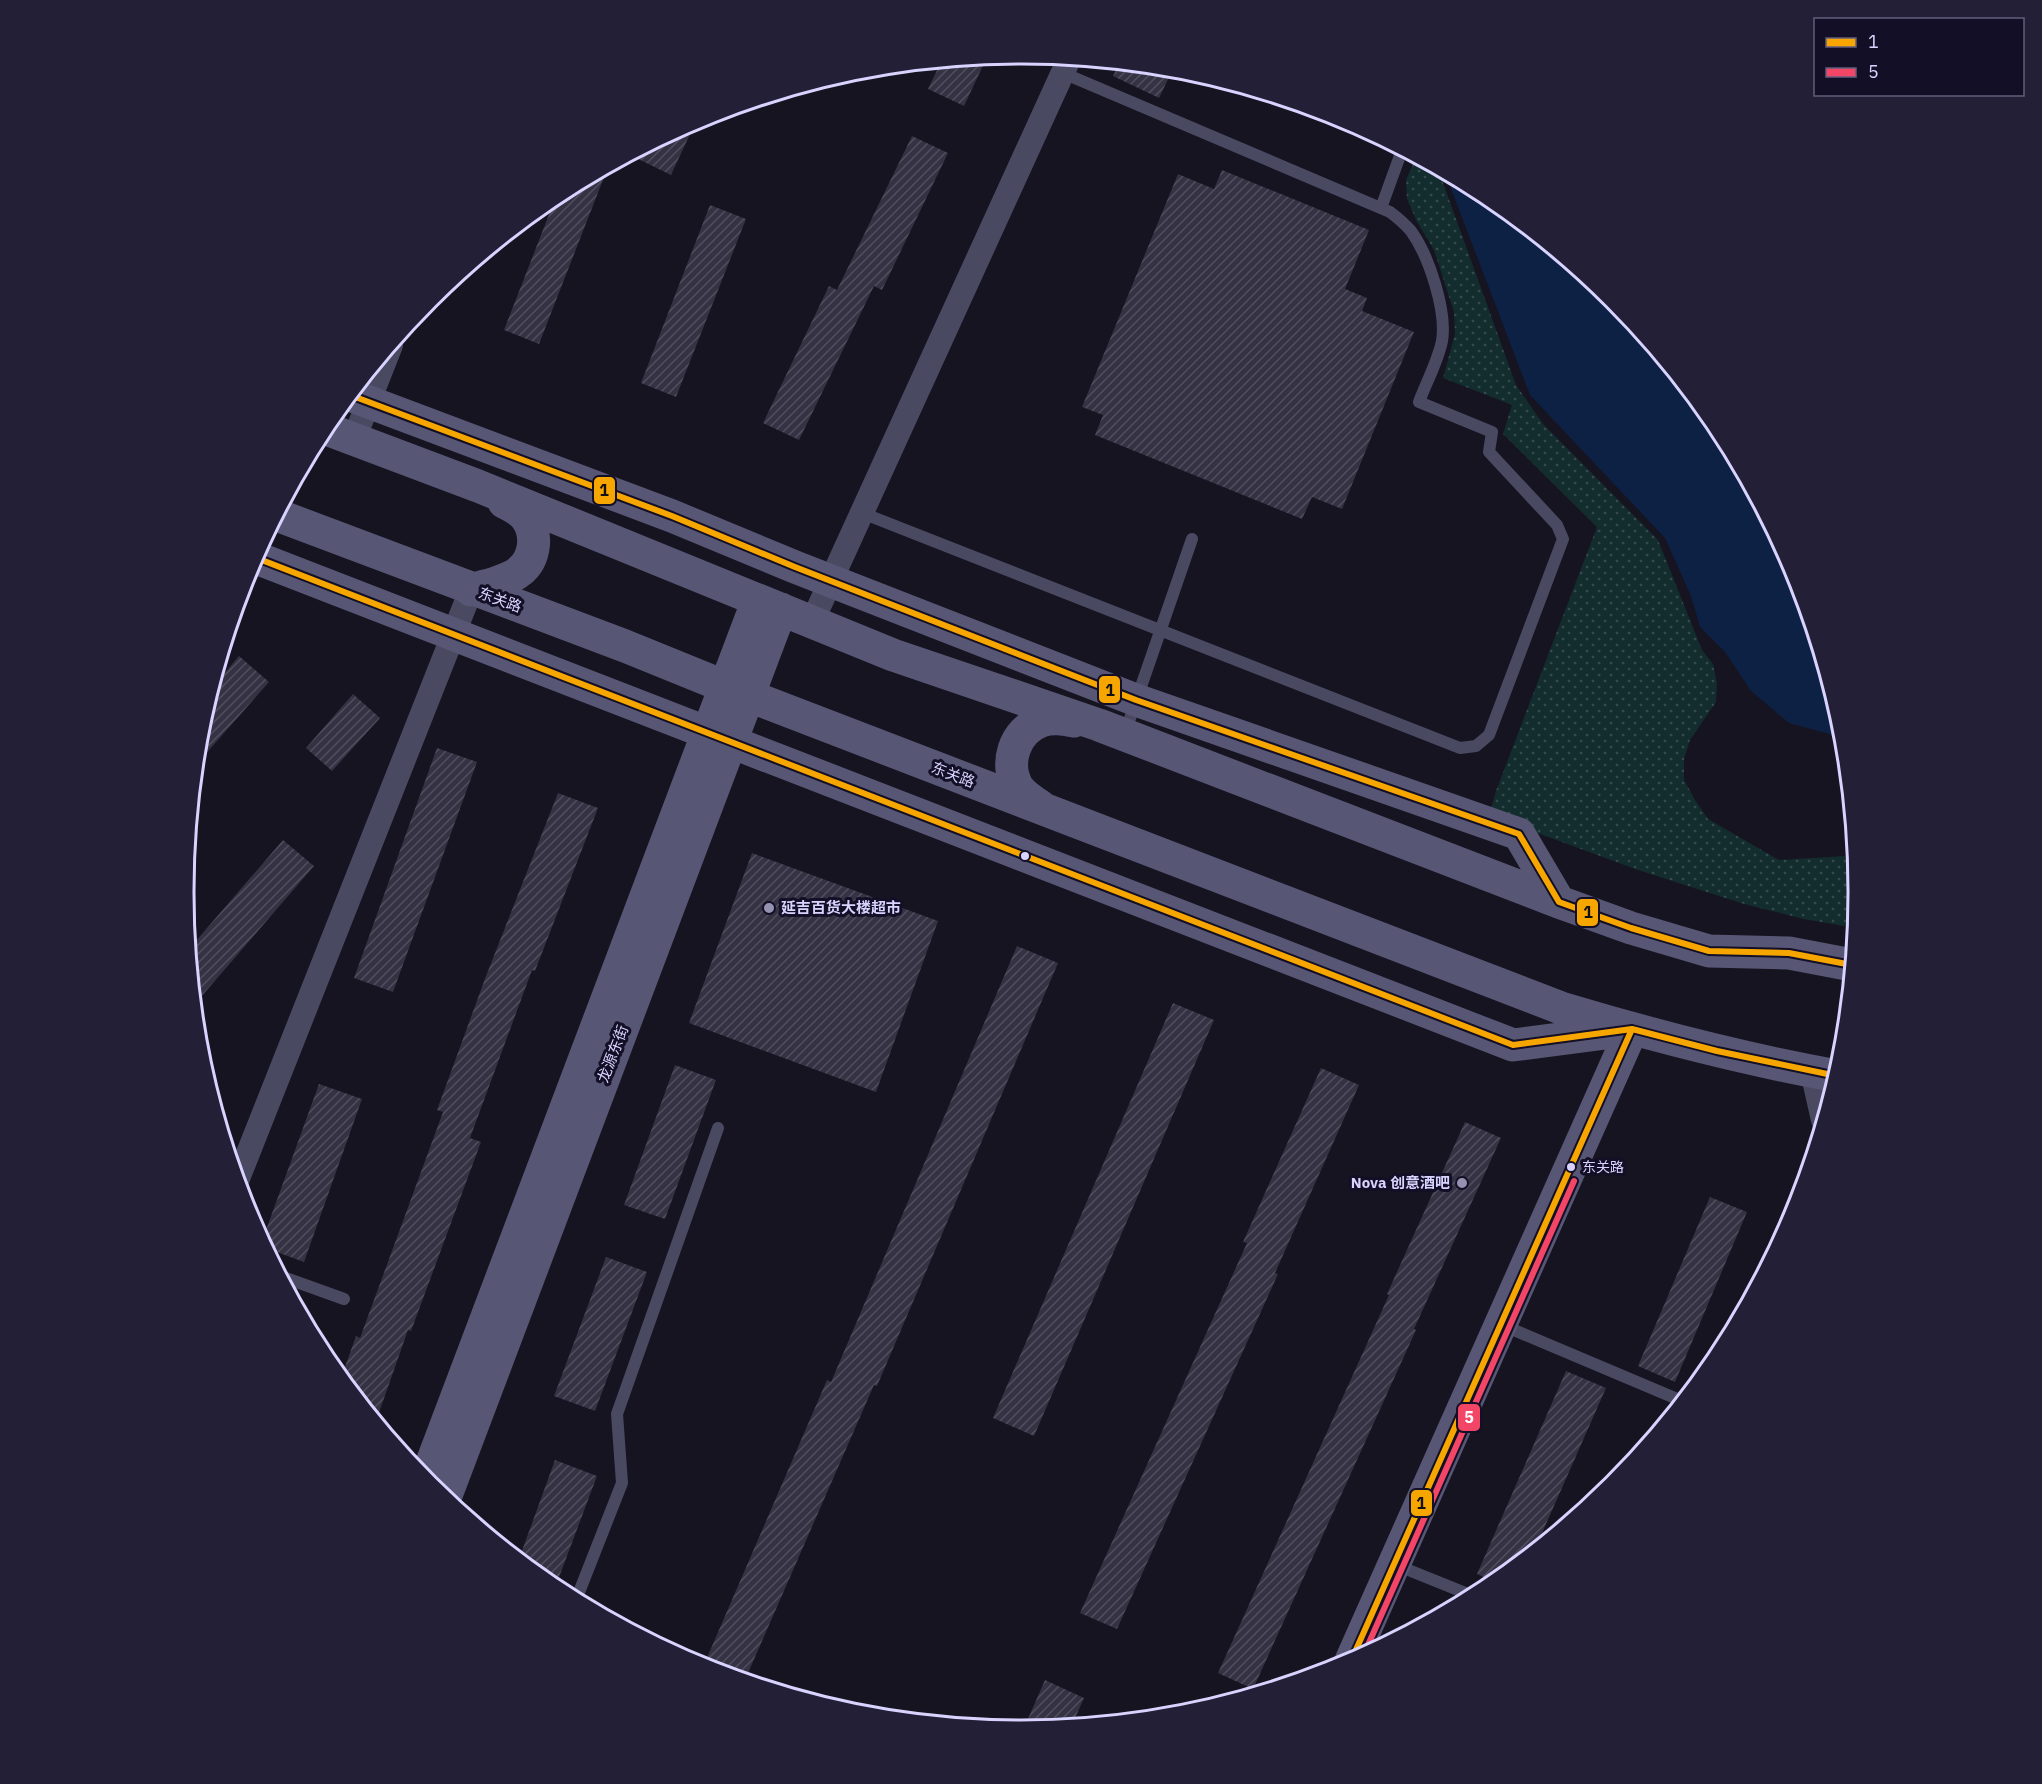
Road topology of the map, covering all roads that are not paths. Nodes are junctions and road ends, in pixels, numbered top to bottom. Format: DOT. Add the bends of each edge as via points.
graph roads {
  1 [pos="1066,66"];
  2 [pos="1400,157"];
  3 [pos="1381,208"];
  4 [pos="368,384"];
  5 [pos="359,399"];
  6 [pos="333,431"];
  7 [pos="354,439"];
  8 [pos="478,486"];
  9 [pos="862,513"];
  10 [pos="283,517"];
  11 [pos="1192,539"];
  12 [pos="263,560"];
  13 [pos="831,581"];
  14 [pos="471,590"];
  15 [pos="770,605"];
  16 [pos="812,622"];
  17 [pos="1160,630"];
  18 [pos="453,634"];
  19 [pos="737,692"];
  20 [pos="1136,700"];
  21 [pos="1112,730"];
  22 [pos="720,737"];
  23 [pos="1051,812"];
  24 [pos="1559,902"];
  25 [pos="1845,964"];
  26 [pos="1632,1029"];
  27 [pos="1826,1074"];
  28 [pos="718,1128"];
  29 [pos="241,1170"];
  30 [pos="290,1280"];
  31 [pos="344,1299"];
  32 [pos="1501,1325"];
  33 [pos="1675,1398"];
  34 [pos="429,1470"];
  35 [pos="448,1489"];
  36 [pos="1395,1564"];
  37 [pos="579,1592"];
  38 [pos="1462,1592"];
  39 [pos="1358,1648"];
  1 -- 3 [label="lane"];
  1 -- 9 [label="street"];
  2 -- 3 [label="lane"];
  3 -- 17 [label="lane" via="1402,221 1418,243 1443,310 1442,344 1419,402 1492,432 1489,452 1562,532 1563,539 1488,735 1476,746 1460,748"];
  4 -- 5 [label="street"];
  5 -- 7 [label="street"];
  5 -- 13 [label="main road" via="672,516"];
  6 -- 7 [label="main road"];
  7 -- 8 [label="main road"];
  8 -- 14 [label="main road" via="519,511 527,519 534,540 530,557 520,571"];
  8 -- 15 [label="main road"];
  9 -- 13 [label="street"];
  9 -- 17 [label="lane"];
  10 -- 14 [label="main road, 东关路"];
  11 -- 17 [label="lane"];
  12 -- 18 [label="main road, 东关路"];
  13 -- 16 [label="street"];
  13 -- 20 [label="main road"];
  14 -- 18 [label="street"];
  14 -- 19 [label="main road, 东关路"];
  15 -- 16 [label="main road"];
  15 -- 19 [label="main road, 龙源东街"];
  16 -- 21 [label="main road" via="893,655"];
  17 -- 20 [label="lane"];
  18 -- 22 [label="main road, 东关路"];
  18 -- 29 [label="street"];
  19 -- 22 [label="main road, 龙源东街"];
  19 -- 23 [label="main road, 东关路"];
  20 -- 21 [label="lane"];
  20 -- 24 [label="main road" via="1519,834"];
  21 -- 23 [label="main road" via="1056,718 1042,720 1019,737 1013,750 1013,777 1029,800"];
  21 -- 24 [label="main road"];
  22 -- 26 [label="main road, 东关路" via="1513,1045"];
  22 -- 34 [label="main road, 龙源东街"];
  22 -- 35 [label="main road, 龙源东街"];
  23 -- 26 [label="main road, 东关路" via="1561,1008"];
  24 -- 25 [label="main road" via="1709,951 1789,953"];
  26 -- 27 [label="main road, 东关路"];
  26 -- 32 [label="main road"];
  28 -- 37 [label="lane" via="617,1414 622,1483"];
  30 -- 31 [label="lane"];
  32 -- 33 [label="lane"];
  32 -- 36 [label="main road"];
  36 -- 38 [label="lane"];
  36 -- 39 [label="main road"];
}
